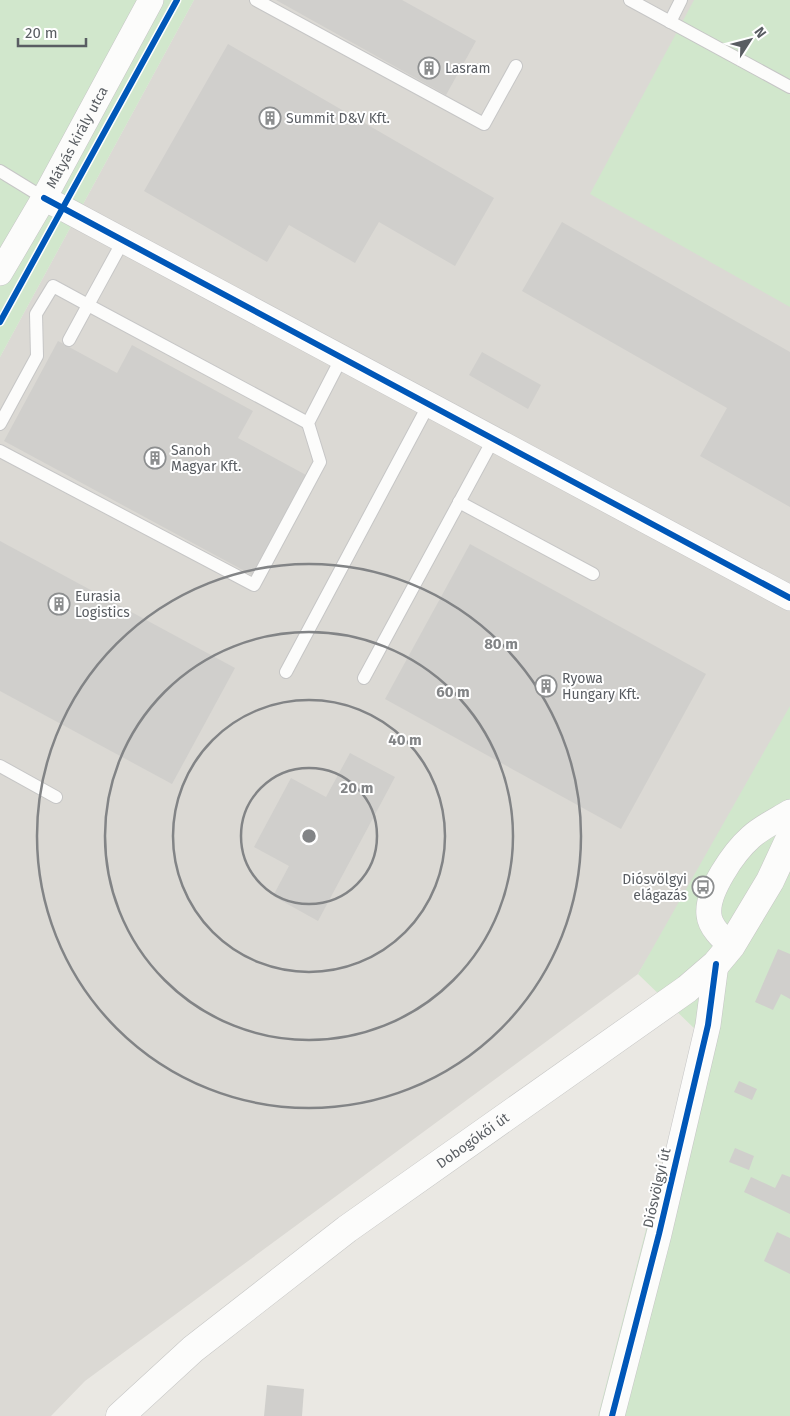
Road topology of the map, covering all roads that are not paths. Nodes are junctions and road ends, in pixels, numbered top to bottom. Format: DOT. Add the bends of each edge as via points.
graph roads {
  1 [pos="151,0"];
  2 [pos="256,0"];
  3 [pos="630,0"];
  4 [pos="682,0"];
  5 [pos="670,22"];
  6 [pos="516,66"];
  7 [pos="790,87"];
  8 [pos="0,171"];
  9 [pos="44,198"];
  10 [pos="123,240"];
  11 [pos="0,273"];
  12 [pos="88,305"];
  13 [pos="69,340"];
  14 [pos="342,357"];
  15 [pos="429,404"];
  16 [pos="308,423"];
  17 [pos="0,424"];
  18 [pos="494,438"];
  19 [pos="0,451"];
  20 [pos="460,502"];
  21 [pos="593,574"];
  22 [pos="790,598"];
  23 [pos="286,672"];
  24 [pos="364,678"];
  25 [pos="0,766"];
  26 [pos="56,797"];
  27 [pos="790,812"];
  28 [pos="790,838"];
  29 [pos="723,955"];
  30 [pos="120,1416"];
  31 [pos="612,1416"];
  1 -- 9 [label="street, Mátyás király utca"];
  2 -- 6 [label="lane" via="484,124"];
  3 -- 5 [label="lane"];
  4 -- 5 [label="lane"];
  5 -- 7 [label="lane"];
  8 -- 9 [label="lane"];
  9 -- 10 [label="street"];
  9 -- 11 [label="street, Mátyás király utca"];
  10 -- 12 [label="lane"];
  10 -- 14 [label="street"];
  12 -- 13 [label="lane"];
  12 -- 16 [label="lane"];
  12 -- 17 [label="lane" via="53,286 36,314 37,356"];
  14 -- 15 [label="street"];
  14 -- 16 [label="lane"];
  15 -- 18 [label="street"];
  15 -- 23 [label="lane"];
  16 -- 19 [label="lane" via="320,462 254,585"];
  18 -- 20 [label="lane"];
  18 -- 22 [label="street"];
  20 -- 21 [label="lane"];
  20 -- 24 [label="lane"];
  25 -- 26 [label="lane"];
  27 -- 29 [label="street" via="750,838 713,892 709,916"];
  28 -- 29 [label="main road, Dobogókői út" via="770,881"];
  29 -- 30 [label="main road, Dobogókői út" via="687,989 346,1229 194,1348"];
  29 -- 31 [label="street, Diósvölgyi út" via="659,1234"];
}
